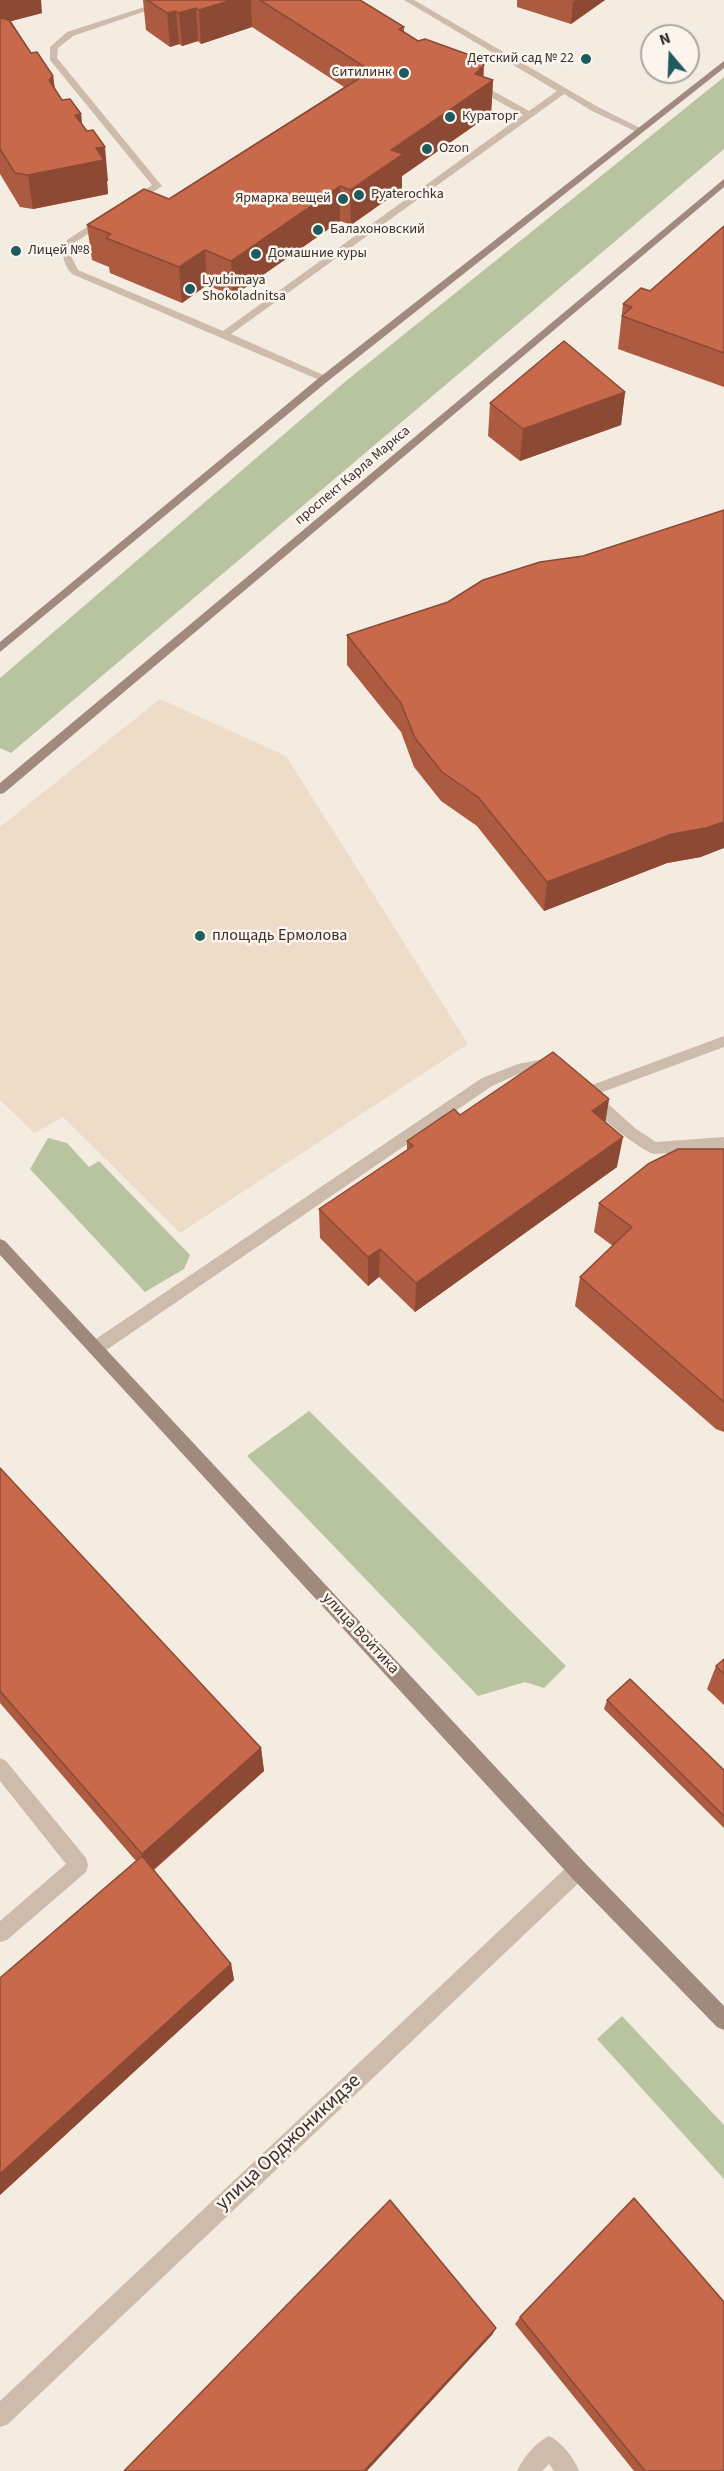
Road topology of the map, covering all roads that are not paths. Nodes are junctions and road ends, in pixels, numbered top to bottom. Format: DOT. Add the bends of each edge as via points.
graph roads {
  1 [pos="174,0"];
  2 [pos="408,0"];
  3 [pos="724,64"];
  4 [pos="468,81"];
  5 [pos="564,90"];
  6 [pos="529,116"];
  7 [pos="640,130"];
  8 [pos="724,182"];
  9 [pos="128,205"];
  10 [pos="110,217"];
  11 [pos="224,334"];
  12 [pos="324,379"];
  13 [pos="0,648"];
  14 [pos="0,790"];
  15 [pos="724,1041"];
  16 [pos="576,1085"];
  17 [pos="724,1143"];
  18 [pos="0,1245"];
  19 [pos="96,1348"];
  20 [pos="0,1767"];
  21 [pos="578,1870"];
  22 [pos="0,1934"];
  23 [pos="724,2020"];
  24 [pos="0,2416"];
  25 [pos="528,2471"];
  26 [pos="567,2471"];
  1 -- 9 [label="street" via="70,34 54,47 52,58 157,186"];
  2 -- 5 [label="street"];
  3 -- 7 [label="main road"];
  4 -- 6 [label="street"];
  5 -- 6 [label="street"];
  5 -- 7 [label="street"];
  6 -- 11 [label="street"];
  7 -- 12 [label="main road"];
  8 -- 14 [label="main road, проспект Карла Маркса"];
  10 -- 11 [label="street" via="70,242 68,265 75,272"];
  11 -- 12 [label="street"];
  12 -- 13 [label="main road"];
  15 -- 16 [label="street"];
  16 -- 17 [label="street" via="654,1148"];
  16 -- 19 [label="street" via="549,1063 518,1069 487,1082"];
  18 -- 19 [label="main road, улица Войтика"];
  19 -- 21 [label="main road, улица Войтика"];
  20 -- 22 [label="street" via="79,1865"];
  21 -- 23 [label="main road, улица Войтика"];
  21 -- 24 [label="street, улица Орджоникидзе"];
  25 -- 26 [label="street" via="549,2447"];
}
